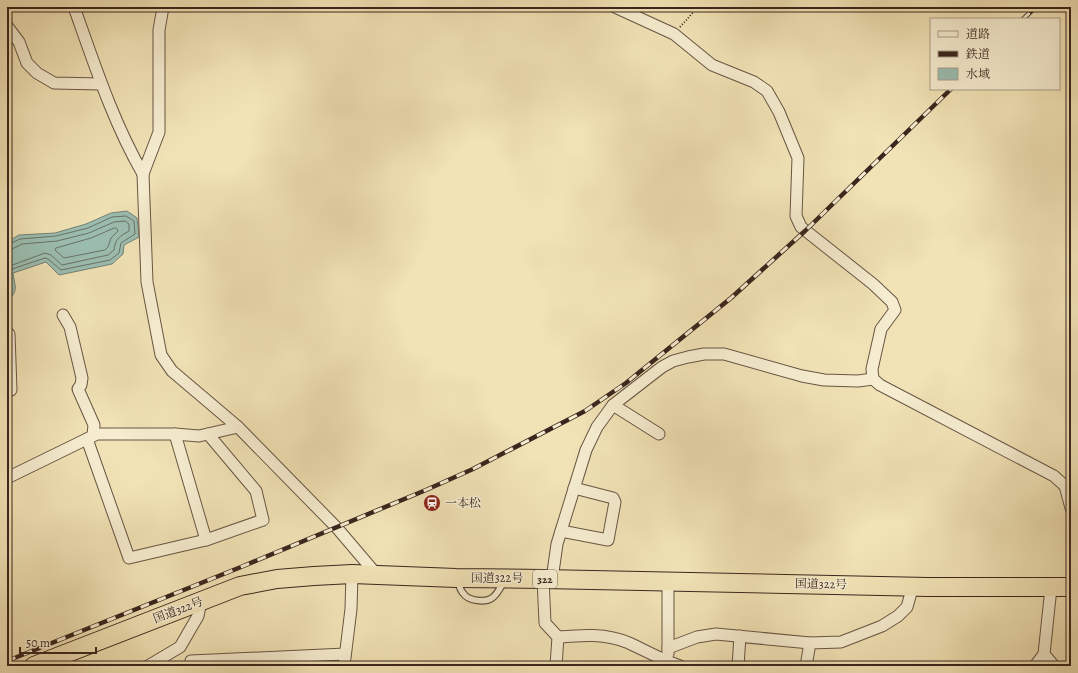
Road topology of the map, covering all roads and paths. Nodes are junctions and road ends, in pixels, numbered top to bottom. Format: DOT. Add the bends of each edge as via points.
graph roads {
  1 [pos="74,7"];
  2 [pos="163,7"];
  3 [pos="615,7"];
  4 [pos="698,7"];
  5 [pos="7,26"];
  6 [pos="674,34"];
  7 [pos="101,84"];
  8 [pos="143,174"];
  9 [pos="63,315"];
  10 [pos="7,334"];
  11 [pos="873,378"];
  12 [pos="7,390"];
  13 [pos="613,405"];
  14 [pos="238,426"];
  15 [pos="175,434"];
  16 [pos="208,434"];
  17 [pos="659,434"];
  18 [pos="90,437"];
  19 [pos="7,478"];
  20 [pos="574,488"];
  21 [pos="1071,508"];
  22 [pos="561,531"];
  23 [pos="206,540"];
  24 [pos="352,574"];
  25 [pos="377,576"];
  26 [pos="547,579"];
  27 [pos="668,581"];
  28 [pos="913,586"];
  29 [pos="1066,586"];
  30 [pos="200,601"];
  31 [pos="740,636"];
  32 [pos="558,637"];
  33 [pos="810,643"];
  34 [pos="668,648"];
  35 [pos="345,654"];
  36 [pos="1044,654"];
  37 [pos="668,662"];
  38 [pos="34,666"];
  39 [pos="148,666"];
  40 [pos="190,666"];
  41 [pos="344,666"];
  42 [pos="556,666"];
  43 [pos="680,666"];
  44 [pos="738,666"];
  45 [pos="806,666"];
  46 [pos="1035,666"];
  47 [pos="1054,666"];
  1 -- 7 [label="street"];
  2 -- 8 [label="street" via="159,30 159,132"];
  3 -- 6 [label="street"];
  4 -- 6 [label="path"];
  5 -- 7 [label="street" via="19,42 27,63 37,73 54,83"];
  6 -- 11 [label="street" via="712,65 754,82 766,91 779,112 798,158 796,216 801,227 892,302 895,310 881,329 872,369"];
  7 -- 8 [label="street"];
  8 -- 14 [label="street" via="147,282 161,355 172,371"];
  9 -- 18 [label="street" via="70,327 82,378 78,389 94,425"];
  10 -- 12 [label="street" via="11,390"];
  11 -- 13 [label="street" via="858,381 824,380 724,354 704,354 672,361"];
  11 -- 21 [label="street" via="880,385 1054,476 1065,486"];
  13 -- 17 [label="street"];
  13 -- 20 [label="street" via="592,435"];
  14 -- 16 [label="street"];
  14 -- 25 [label="street" via="337,528"];
  15 -- 16 [label="street"];
  15 -- 18 [label="street"];
  15 -- 23 [label="street"];
  16 -- 23 [label="street" via="256,491 263,520"];
  18 -- 19 [label="street"];
  18 -- 23 [label="street" via="129,558"];
  20 -- 22 [label="street"];
  20 -- 22 [label="street" via="613,498 615,502 608,540"];
  22 -- 26 [label="street"];
  24 -- 25 [label="highway, 国道322号 / 322"];
  24 -- 30 [label="highway, 国道322号 / 322" via="277,579 240,586"];
  24 -- 35 [label="street"];
  25 -- 26 [label="highway, 国道322号 / 322"];
  26 -- 27 [label="highway, 国道322号 / 322"];
  26 -- 32 [label="street" via="545,623"];
  27 -- 28 [label="highway, 国道322号 / 322"];
  27 -- 34 [label="street"];
  28 -- 29 [label="highway, 国道322号 / 322"];
  28 -- 33 [label="street" via="907,607 882,626 841,642"];
  29 -- 36 [label="street"];
  30 -- 38 [label="highway, 国道322号 / 322"];
  30 -- 39 [label="street" via="198,616 180,647"];
  31 -- 33 [label="street"];
  31 -- 34 [label="street" via="716,634 696,637"];
  31 -- 44 [label="street"];
  32 -- 37 [label="street" via="586,635 608,638 628,643"];
  32 -- 42 [label="street"];
  33 -- 45 [label="street"];
  34 -- 37 [label="street"];
  35 -- 40 [label="street" via="191,661"];
  35 -- 41 [label="street"];
  36 -- 46 [label="street"];
  36 -- 47 [label="street"];
  37 -- 43 [label="street"];
}
